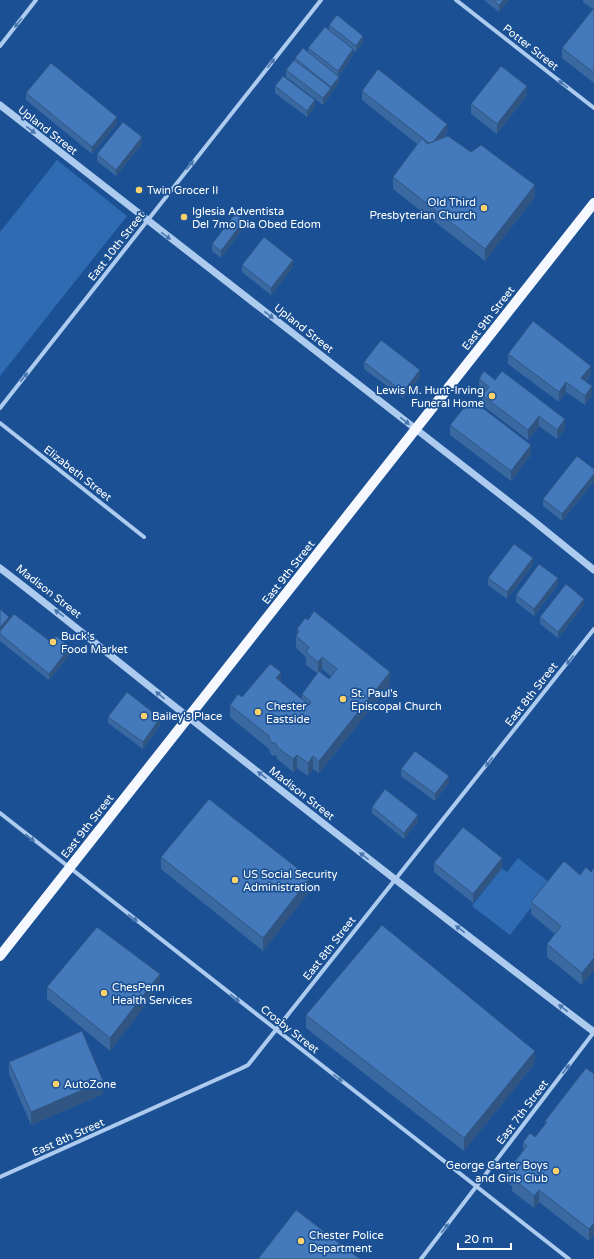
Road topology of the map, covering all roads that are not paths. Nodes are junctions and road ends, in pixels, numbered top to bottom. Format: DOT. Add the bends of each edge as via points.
graph roads {
  1 [pos="36,0"];
  2 [pos="321,0"];
  3 [pos="456,0"];
  4 [pos="0,46"];
  5 [pos="0,105"];
  6 [pos="594,108"];
  7 [pos="594,203"];
  8 [pos="147,221"];
  9 [pos="0,408"];
  10 [pos="0,423"];
  11 [pos="416,429"];
  12 [pos="144,537"];
  13 [pos="0,568"];
  14 [pos="594,570"];
  15 [pos="594,629"];
  16 [pos="188,717"];
  17 [pos="0,813"];
  18 [pos="69,868"];
  19 [pos="395,880"];
  20 [pos="0,956"];
  21 [pos="276,1030"];
  22 [pos="594,1032"];
  23 [pos="0,1177"];
  24 [pos="476,1187"];
  25 [pos="421,1259"];
  26 [pos="569,1259"];
  1 -- 4 [label="street, one-way"];
  8 -- 2 [label="street, East 10th Street, one-way"];
  6 -- 3 [label="street, Potter Street, one-way"];
  5 -- 8 [label="street, Upland Street, one-way"];
  7 -- 11 [label="main road, East 9th Street"];
  9 -- 8 [label="street, East 10th Street, one-way"];
  8 -- 11 [label="street, Upland Street, one-way"];
  10 -- 12 [label="street, Elizabeth Street"];
  11 -- 14 [label="street, Upland Street"];
  11 -- 16 [label="main road, East 9th Street"];
  16 -- 13 [label="street, Madison Street, one-way"];
  15 -- 19 [label="street, East 8th Street, one-way"];
  16 -- 18 [label="main road, East 9th Street"];
  19 -- 16 [label="street, Madison Street, one-way"];
  17 -- 18 [label="street, Crosby Street, one-way"];
  18 -- 20 [label="main road, East 9th Street"];
  18 -- 21 [label="street, Crosby Street, one-way"];
  19 -- 21 [label="street, East 8th Street"];
  22 -- 19 [label="street, Madison Street, one-way"];
  21 -- 23 [label="street, East 8th Street" via="248,1065 240,1070"];
  21 -- 24 [label="street, Crosby Street, one-way"];
  24 -- 22 [label="street, East 7th Street, one-way"];
  25 -- 24 [label="street, East 7th Street, one-way"];
  24 -- 26 [label="street, Crosby Street"];
}
